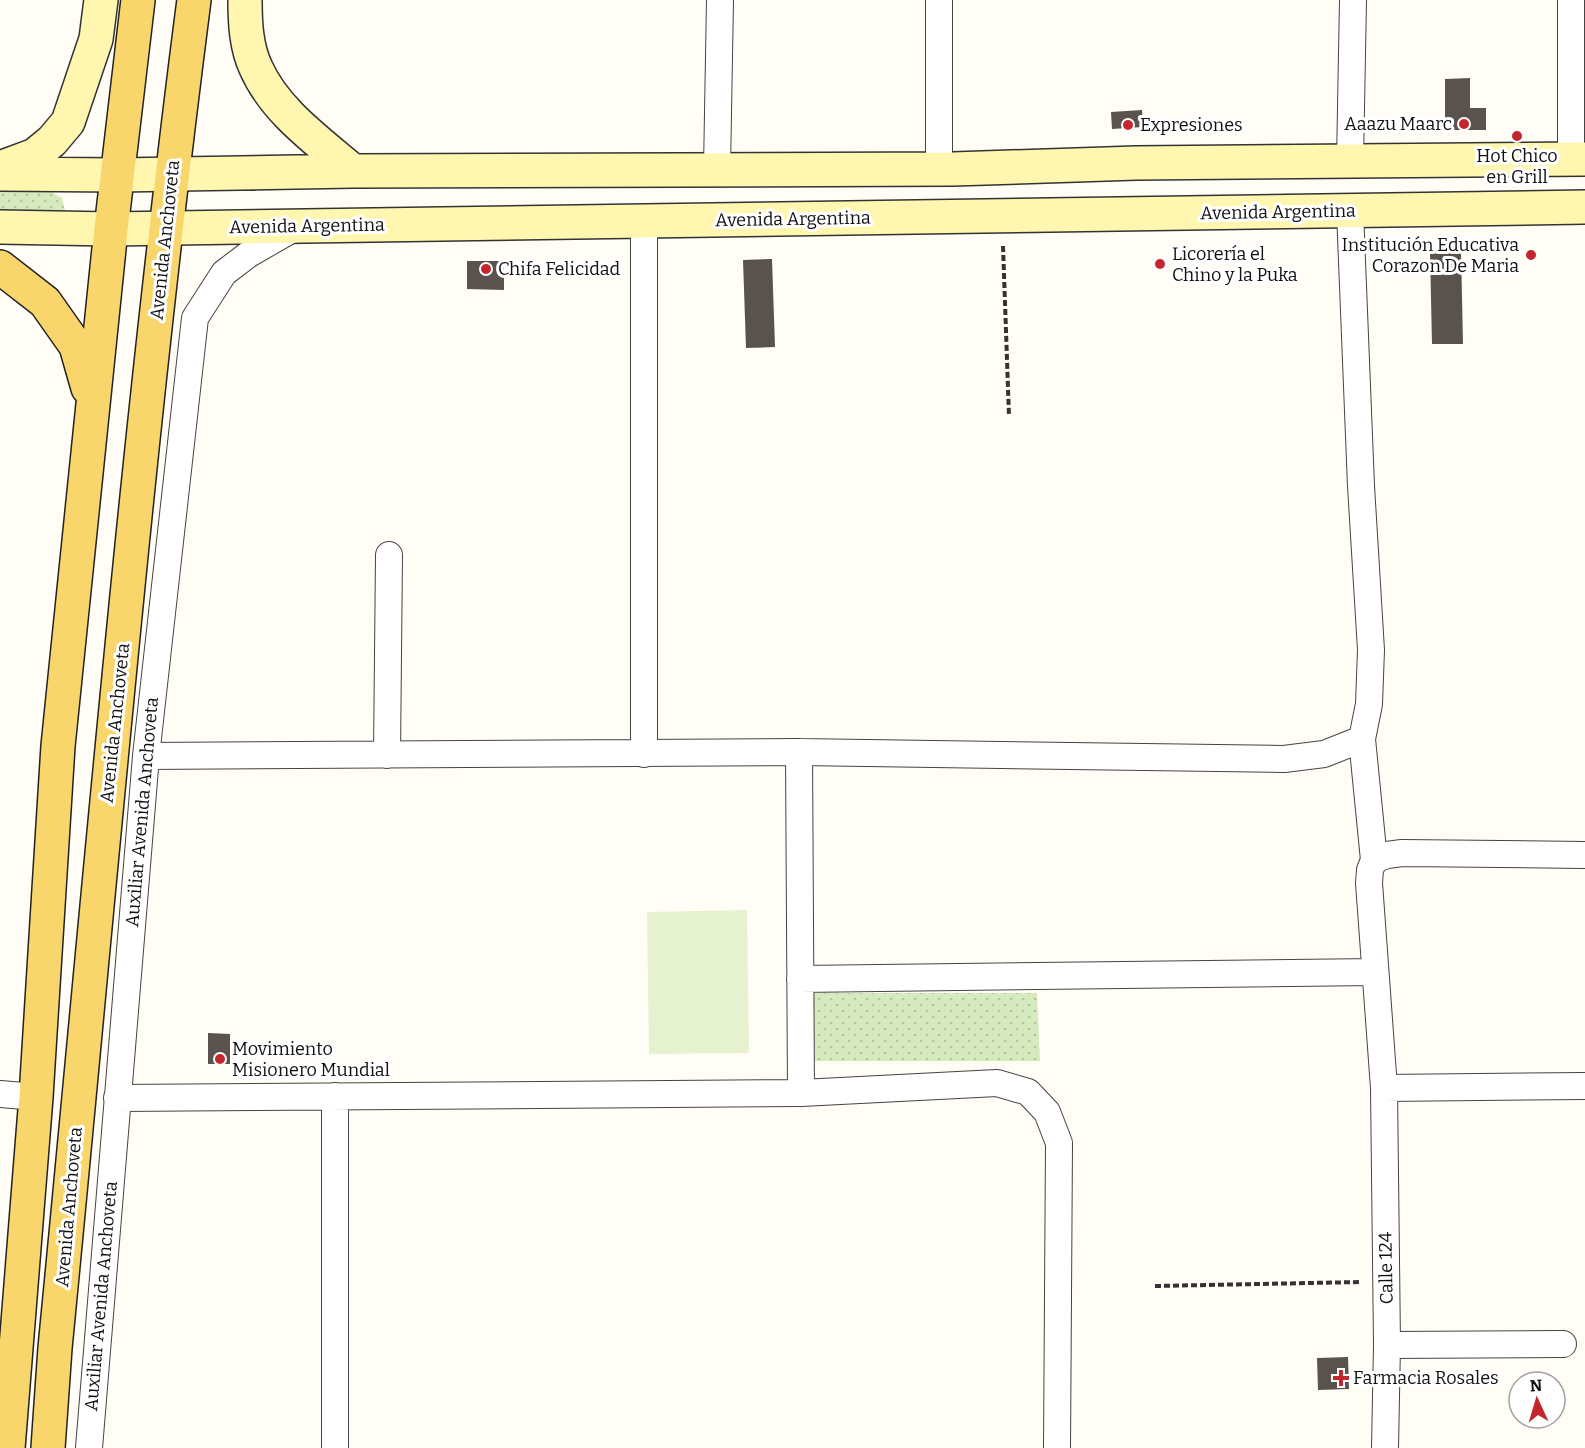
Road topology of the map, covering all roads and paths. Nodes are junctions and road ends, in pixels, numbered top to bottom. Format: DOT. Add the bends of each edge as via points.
graph roads {
  1 [pos="101,0"];
  2 [pos="138,0"];
  3 [pos="194,0"];
  4 [pos="244,0"];
  5 [pos="720,0"];
  6 [pos="939,0"];
  7 [pos="1353,0"];
  8 [pos="1571,0"];
  9 [pos="1578,159"];
  10 [pos="1350,162"];
  11 [pos="1136,163"];
  12 [pos="0,168"];
  13 [pos="939,168"];
  14 [pos="717,169"];
  15 [pos="353,171"];
  16 [pos="0,174"];
  17 [pos="118,175"];
  18 [pos="172,175"];
  19 [pos="1585,207"];
  20 [pos="1350,211"];
  21 [pos="1137,214"];
  22 [pos="1001,216"];
  23 [pos="644,222"];
  24 [pos="0,226"];
  25 [pos="298,226"];
  26 [pos="166,228"];
  27 [pos="111,229"];
  28 [pos="0,267"];
  29 [pos="93,404"];
  30 [pos="1009,416"];
  31 [pos="389,555"];
  32 [pos="1362,739"];
  33 [pos="798,752"];
  34 [pos="644,754"];
  35 [pos="387,755"];
  36 [pos="146,756"];
  37 [pos="1585,855"];
  38 [pos="1374,860"];
  39 [pos="1375,972"];
  40 [pos="800,979"];
  41 [pos="1585,1086"];
  42 [pos="1384,1088"];
  43 [pos="801,1093"];
  44 [pos="0,1094"];
  45 [pos="335,1096"];
  46 [pos="36,1097"];
  47 [pos="117,1098"];
  48 [pos="1386,1282"];
  49 [pos="1155,1286"];
  50 [pos="1563,1344"];
  51 [pos="1387,1345"];
  52 [pos="8,1448"];
  53 [pos="48,1448"];
  54 [pos="89,1448"];
  55 [pos="335,1448"];
  56 [pos="1058,1448"];
  57 [pos="1385,1448"];
  1 -- 12 [label="main road" via="96,39 69,122 35,155"];
  2 -- 17 [label="main road"];
  3 -- 18 [label="main road, Avenida Anchoveta"];
  4 -- 15 [label="main road" via="245,29 255,68 279,105"];
  5 -- 14 [label="street"];
  6 -- 13 [label="street"];
  7 -- 10 [label="street"];
  8 -- 9 [label="street"];
  9 -- 10 [label="main road"];
  10 -- 11 [label="main road"];
  11 -- 13 [label="main road"];
  11 -- 21 [label="main road"];
  13 -- 14 [label="main road"];
  14 -- 15 [label="main road"];
  15 -- 18 [label="main road"];
  16 -- 17 [label="main road"];
  17 -- 18 [label="main road"];
  17 -- 27 [label="main road"];
  18 -- 26 [label="main road, Avenida Anchoveta"];
  19 -- 20 [label="main road, Avenida Argentina"];
  20 -- 21 [label="main road, Avenida Argentina"];
  20 -- 32 [label="street, Calle 124" via="1371,650 1369,704"];
  21 -- 22 [label="main road, Avenida Argentina"];
  22 -- 23 [label="main road, Avenida Argentina"];
  22 -- 30 [label="path"];
  23 -- 25 [label="main road, Avenida Argentina"];
  23 -- 34 [label="street"];
  24 -- 27 [label="main road, Avenida Argentina"];
  25 -- 26 [label="main road, Avenida Argentina"];
  25 -- 36 [label="street, Auxiliar Avenida Anchoveta" via="224,273 195,318"];
  26 -- 27 [label="main road, Avenida Argentina"];
  26 -- 53 [label="main road, Avenida Anchoveta" via="113,744"];
  27 -- 29 [label="main road"];
  28 -- 29 [label="main road" via="45,302 76,346"];
  29 -- 46 [label="main road" via="58,746"];
  31 -- 35 [label="street"];
  32 -- 33 [label="street" via="1324,754 1284,759"];
  32 -- 38 [label="street, Calle 124"];
  33 -- 34 [label="street"];
  33 -- 40 [label="street"];
  34 -- 35 [label="street"];
  35 -- 36 [label="street"];
  36 -- 47 [label="street, Auxiliar Avenida Anchoveta"];
  37 -- 38 [label="street" via="1402,853"];
  38 -- 39 [label="street, Calle 124" via="1369,882"];
  39 -- 40 [label="street"];
  39 -- 42 [label="street, Calle 124"];
  40 -- 43 [label="street"];
  41 -- 42 [label="street"];
  42 -- 48 [label="street, Calle 124"];
  43 -- 45 [label="street"];
  43 -- 56 [label="street" via="997,1083 1028,1092 1047,1112 1059,1143"];
  44 -- 46 [label="street"];
  45 -- 47 [label="street"];
  45 -- 55 [label="street"];
  46 -- 52 [label="main road"];
  47 -- 54 [label="street, Auxiliar Avenida Anchoveta"];
  48 -- 49 [label="path"];
  48 -- 51 [label="street, Calle 124"];
  50 -- 51 [label="street"];
  51 -- 57 [label="street, Calle 124"];
}
